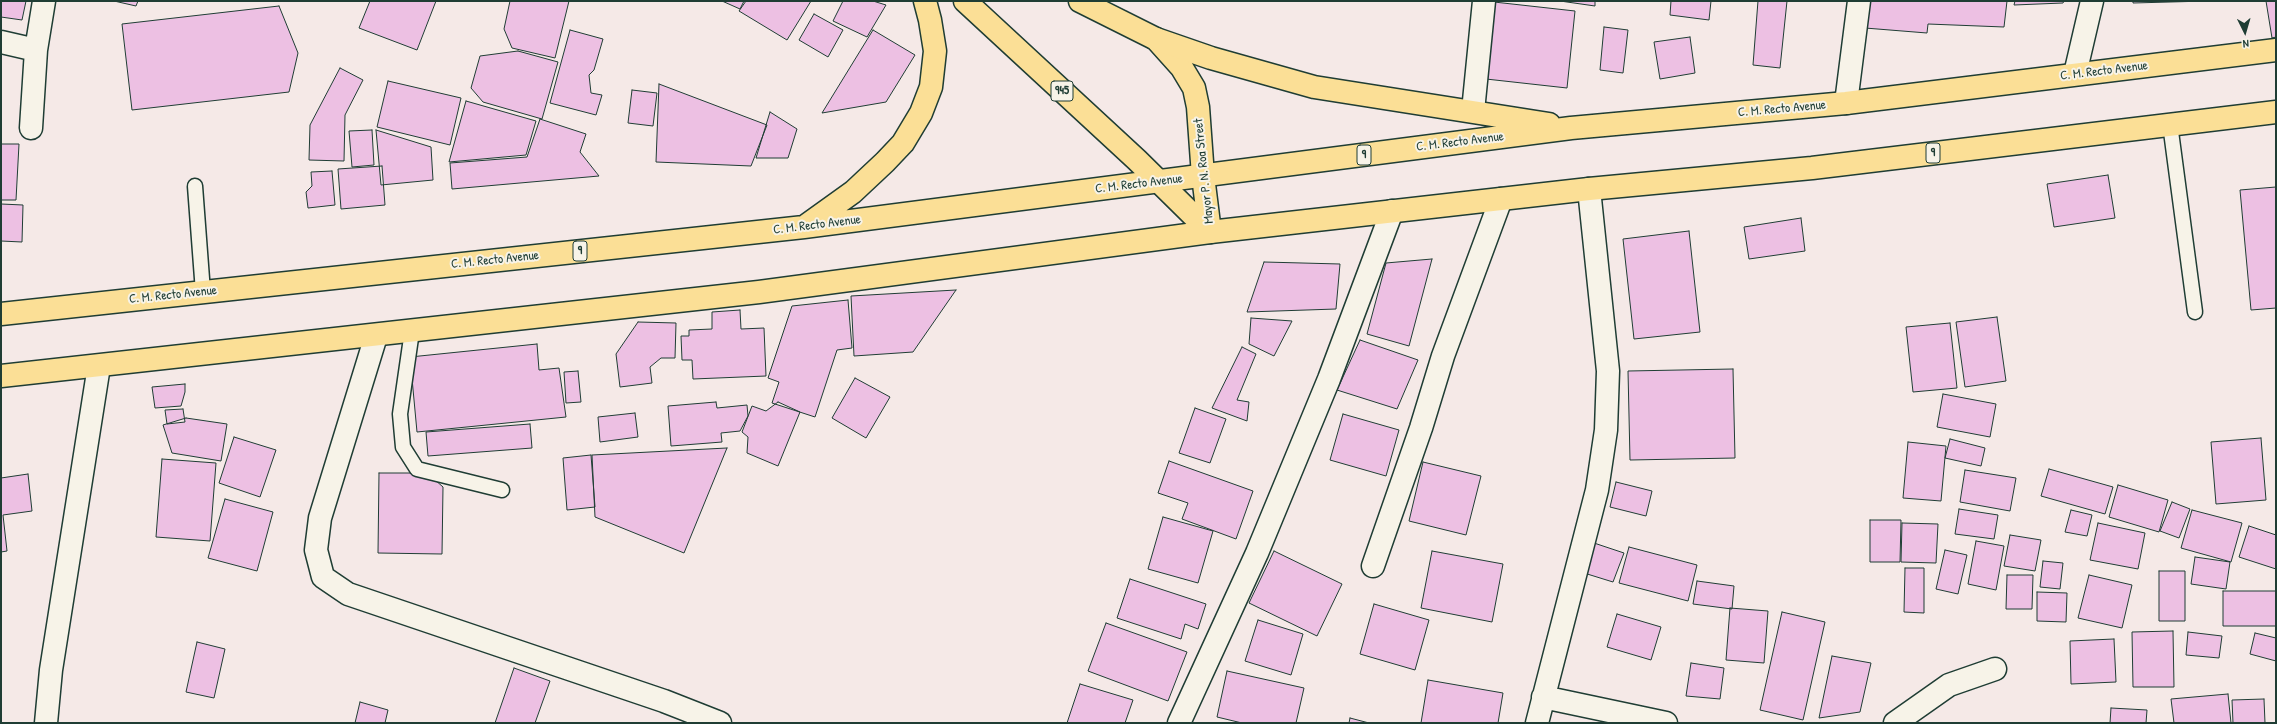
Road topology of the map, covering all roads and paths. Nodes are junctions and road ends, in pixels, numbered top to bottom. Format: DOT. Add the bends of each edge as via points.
graph roads {
  1 [pos="44,1"];
  2 [pos="925,1"];
  3 [pos="965,1"];
  4 [pos="1080,1"];
  5 [pos="1484,1"];
  6 [pos="1859,1"];
  7 [pos="2092,1"];
  8 [pos="1156,39"];
  9 [pos="1,42"];
  10 [pos="36,50"];
  11 [pos="2276,50"];
  12 [pos="2075,74"];
  13 [pos="1846,103"];
  14 [pos="1473,111"];
  15 [pos="2276,112"];
  16 [pos="2170,124"];
  17 [pos="31,128"];
  18 [pos="1571,128"];
  19 [pos="1203,176"];
  20 [pos="1157,182"];
  21 [pos="195,186"];
  22 [pos="1589,189"];
  23 [pos="1501,199"];
  24 [pos="1392,212"];
  25 [pos="804,227"];
  26 [pos="1210,232"];
  27 [pos="203,292"];
  28 [pos="2196,312"];
  29 [pos="1,314"];
  30 [pos="412,331"];
  31 [pos="376,336"];
  32 [pos="99,366"];
  33 [pos="1,376"];
  34 [pos="502,490"];
  35 [pos="1373,566"];
  36 [pos="1995,669"];
  37 [pos="1543,697"];
  38 [pos="46,723"];
  39 [pos="720,723"];
  40 [pos="1179,723"];
  41 [pos="1537,723"];
  42 [pos="1666,723"];
  43 [pos="1895,723"];
  1 -- 10 [label="street"];
  2 -- 25 [label="main road" via="935,51 931,87 921,113 903,143 885,162 853,192"];
  3 -- 20 [label="main road, Mayor P. N. Roa Street / 945" via="1137,160"];
  4 -- 8 [label="main road, Mayor P. N. Roa Street"];
  5 -- 14 [label="street"];
  6 -- 13 [label="street"];
  7 -- 12 [label="street"];
  8 -- 14 [label="main road" via="1211,58 1314,87"];
  8 -- 19 [label="main road, Mayor P. N. Roa Street" via="1182,68 1194,88 1198,107"];
  9 -- 10 [label="street"];
  10 -- 17 [label="street"];
  11 -- 12 [label="main road, C. M. Recto Avenue / 9"];
  12 -- 13 [label="main road, C. M. Recto Avenue / 9"];
  13 -- 18 [label="main road, C. M. Recto Avenue / 9"];
  14 -- 18 [label="main road"];
  15 -- 16 [label="main road, 9"];
  16 -- 22 [label="main road, 9" via="1812,168"];
  16 -- 28 [label="lane"];
  18 -- 19 [label="main road, C. M. Recto Avenue / 9"];
  19 -- 20 [label="main road, C. M. Recto Avenue / 9"];
  19 -- 26 [label="main road, Mayor P. N. Roa Street"];
  20 -- 25 [label="main road, C. M. Recto Avenue / 9"];
  20 -- 26 [label="main road, Mayor P. N. Roa Street / 945"];
  21 -- 27 [label="lane"];
  22 -- 23 [label="main road, 9"];
  22 -- 37 [label="street" via="1608,371 1606,430 1597,490"];
  23 -- 24 [label="main road, 9"];
  23 -- 35 [label="street" via="1443,356 1422,428"];
  24 -- 26 [label="main road, 9"];
  24 -- 40 [label="street" via="1329,379 1257,553"];
  25 -- 27 [label="main road, C. M. Recto Avenue / 9"];
  26 -- 30 [label="main road, 9" via="759,292"];
  27 -- 29 [label="main road, C. M. Recto Avenue / 9"];
  30 -- 31 [label="main road, 9"];
  30 -- 34 [label="lane" via="400,414 403,447 417,470"];
  31 -- 32 [label="main road, 9"];
  31 -- 39 [label="street" via="320,518 316,550 323,577 348,594 664,701"];
  32 -- 33 [label="main road, 9"];
  32 -- 38 [label="street" via="51,670"];
  36 -- 43 [label="street" via="1949,685"];
  37 -- 41 [label="street"];
  37 -- 42 [label="street"];
}
